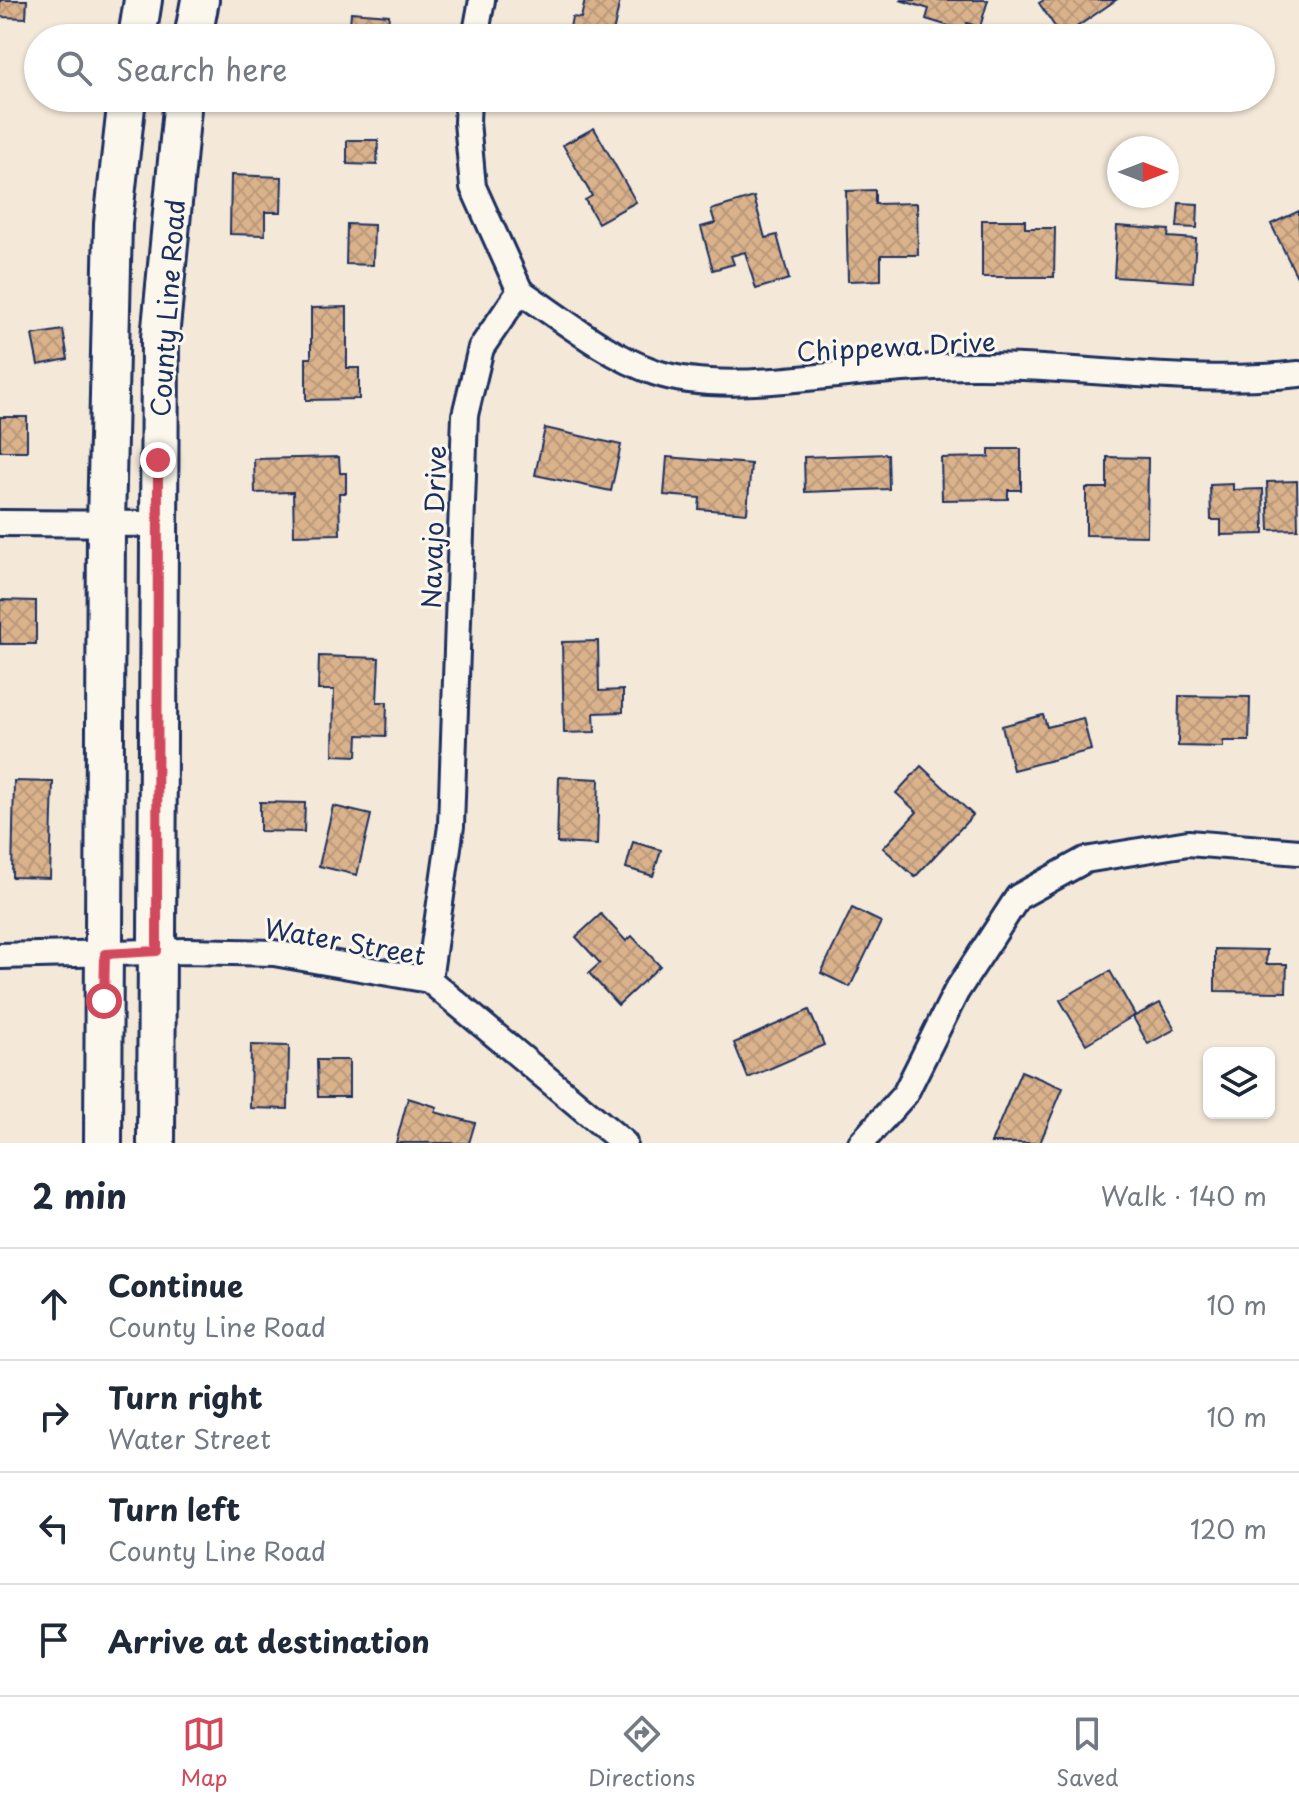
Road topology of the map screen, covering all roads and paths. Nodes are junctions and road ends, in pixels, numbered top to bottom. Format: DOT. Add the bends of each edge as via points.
graph roads {
  1 [pos="143,0"];
  2 [pos="200,0"];
  3 [pos="482,0"];
  4 [pos="139,24"];
  5 [pos="196,24"];
  6 [pos="478,24"];
  7 [pos="125,112"];
  8 [pos="182,112"];
  9 [pos="467,112"];
  10 [pos="520,291"];
  11 [pos="1299,374"];
  12 [pos="0,523"];
  13 [pos="106,524"];
  14 [pos="158,524"];
  15 [pos="1299,852"];
  16 [pos="157,951"];
  17 [pos="105,954"];
  18 [pos="0,956"];
  19 [pos="429,980"];
  20 [pos="103,1143"];
  21 [pos="156,1143"];
  22 [pos="624,1143"];
  23 [pos="861,1143"];
  1 -- 4 [label="main road"];
  2 -- 5 [label="main road"];
  3 -- 6 [label="street"];
  7 -- 13 [label="main road, County Line Road" via="113,223"];
  8 -- 14 [label="main road, County Line Road" via="160,338"];
  9 -- 10 [label="street" via="473,187"];
  10 -- 11 [label="street, Chippewa Drive" via="614,353 656,373 717,382 971,366 1196,378"];
  10 -- 19 [label="street, Navajo Drive" via="481,348 465,415 451,826"];
  12 -- 13 [label="street"];
  13 -- 14 [label="street"];
  13 -- 17 [label="main road, County Line Road"];
  14 -- 16 [label="main road, County Line Road"];
  15 -- 23 [label="street" via="1188,843 1085,860 1018,897 956,992 905,1094"];
  16 -- 17 [label="street, Water Street"];
  16 -- 19 [label="street, Water Street" via="274,953"];
  16 -- 21 [label="main road, County Line Road"];
  17 -- 18 [label="street, Water Street"];
  17 -- 20 [label="main road, County Line Road"];
  19 -- 22 [label="street, Water Street"];
}
